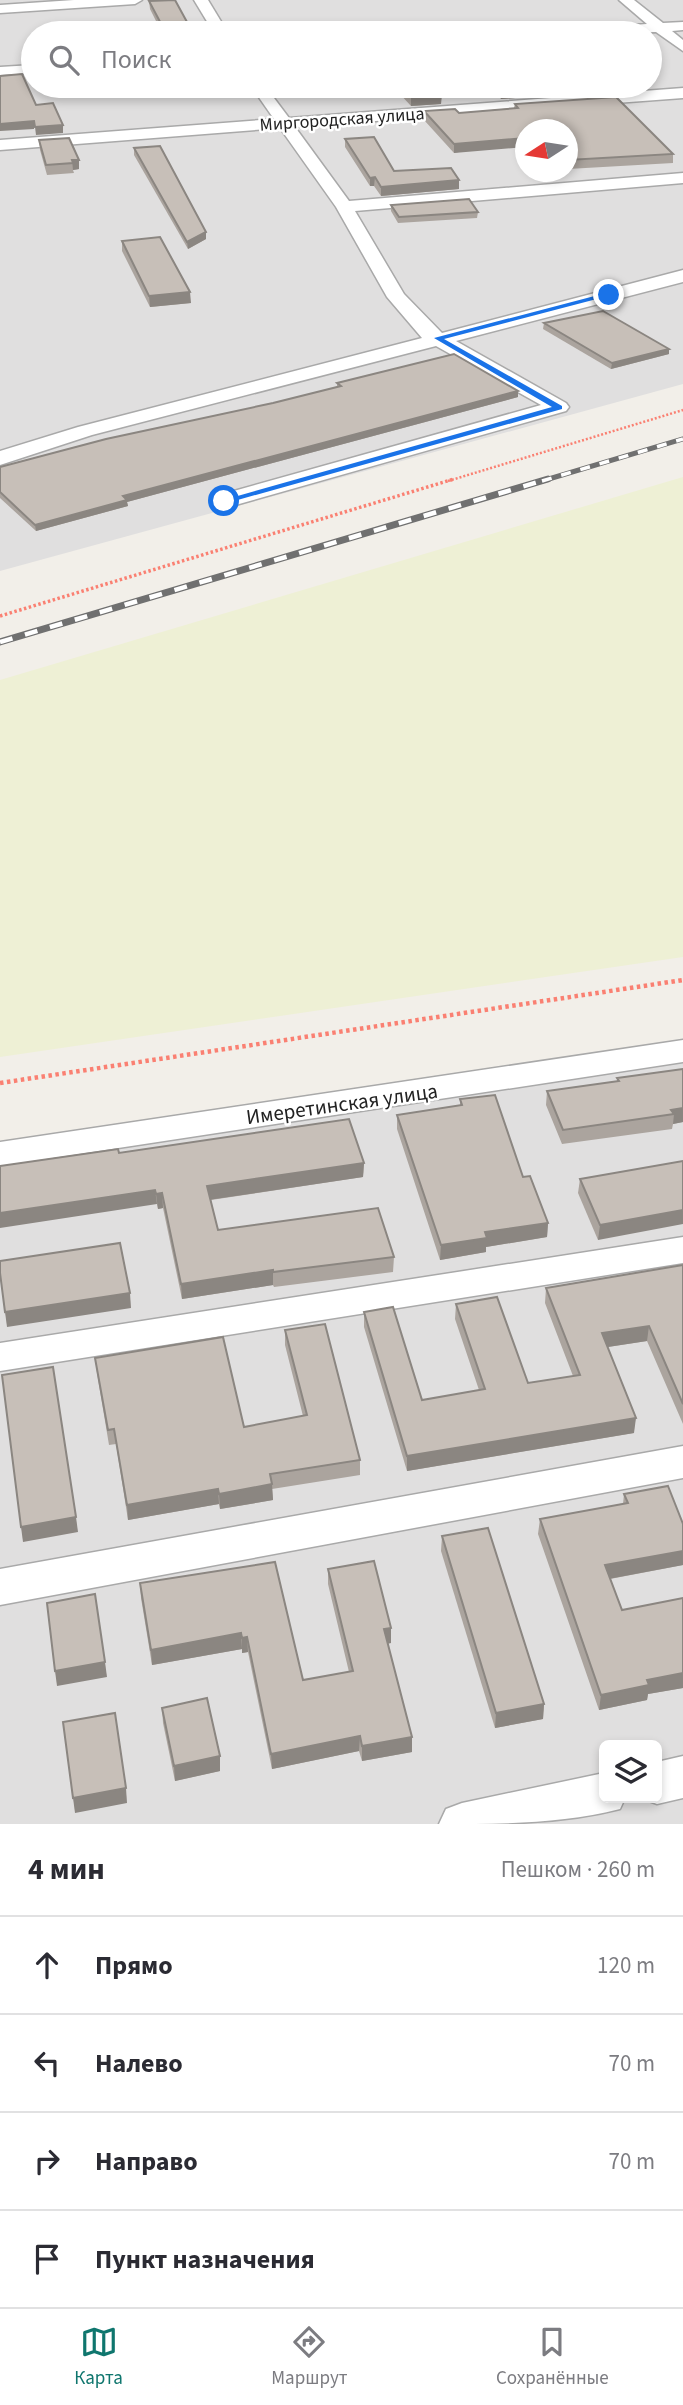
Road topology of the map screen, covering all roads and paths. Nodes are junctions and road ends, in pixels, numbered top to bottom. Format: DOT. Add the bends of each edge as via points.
graph roads {
  1 [pos="135,0"];
  2 [pos="201,0"];
  3 [pos="626,0"];
  4 [pos="0,9"];
  5 [pos="214,21"];
  6 [pos="652,21"];
  7 [pos="683,26"];
  8 [pos="662,27"];
  9 [pos="662,29"];
  10 [pos="683,47"];
  11 [pos="21,70"];
  12 [pos="0,71"];
  13 [pos="683,93"];
  14 [pos="662,95"];
  15 [pos="267,98"];
  16 [pos="619,98"];
  17 [pos="288,124"];
  18 [pos="0,145"];
  19 [pos="683,178"];
  20 [pos="344,207"];
  21 [pos="683,276"];
  22 [pos="438,338"];
  23 [pos="683,410"];
  24 [pos="0,458"];
  25 [pos="224,501"];
  26 [pos="0,616"];
  27 [pos="683,980"];
  28 [pos="683,1051"];
  29 [pos="0,1083"];
  30 [pos="0,1154"];
  31 [pos="683,1250"];
  32 [pos="0,1357"];
  33 [pos="683,1462"];
  34 [pos="0,1587"];
  35 [pos="683,1777"];
  36 [pos="662,1782"];
  37 [pos="599,1795"];
  38 [pos="462,1824"];
  1 -- 4 [label="street"];
  2 -- 5 [label="street"];
  3 -- 6 [label="street"];
  7 -- 8 [label="street"];
  9 -- 10 [label="street"];
  11 -- 12 [label="street"];
  13 -- 14 [label="street, Миргородская улица"];
  15 -- 17 [label="street"];
  16 -- 17 [label="street, Миргородская улица"];
  17 -- 18 [label="street, Миргородская улица"];
  17 -- 20 [label="street"];
  19 -- 20 [label="street"];
  20 -- 22 [label="street" via="396,297"];
  21 -- 22 [label="street"];
  22 -- 24 [label="street"];
  22 -- 25 [label="street" via="559,407"];
  23 -- 26 [label="path"];
  27 -- 29 [label="path"];
  28 -- 30 [label="street, Имеретинская улица"];
  31 -- 32 [label="street"];
  33 -- 34 [label="street"];
  35 -- 36 [label="street"];
  37 -- 38 [label="street"];
}
